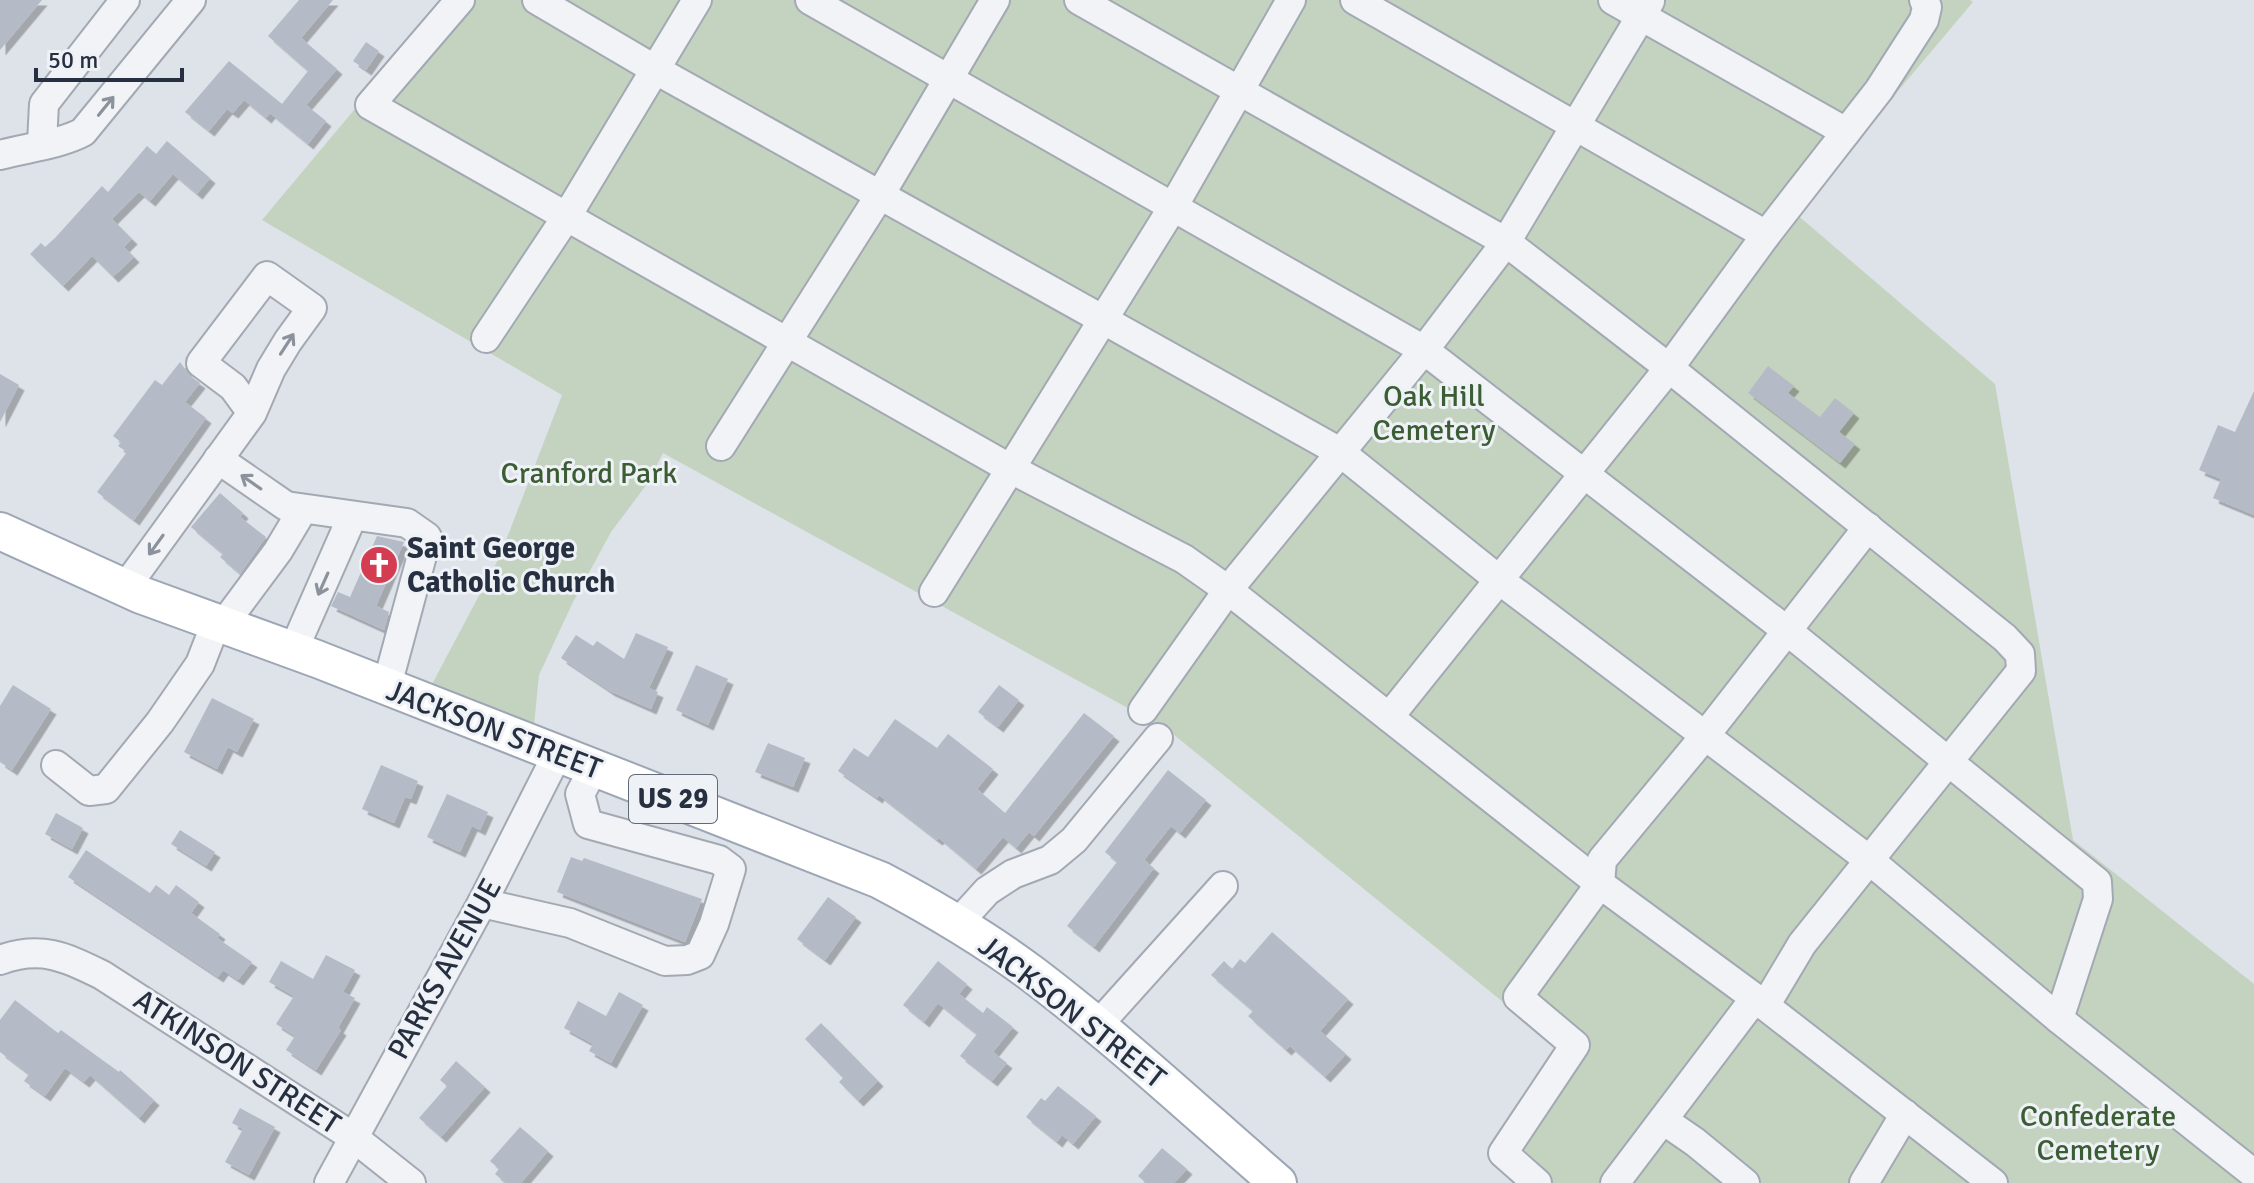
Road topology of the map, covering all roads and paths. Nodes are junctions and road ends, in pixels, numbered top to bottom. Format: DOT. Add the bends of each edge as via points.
graph roads {
  1 [pos="125,0"];
  2 [pos="191,0"];
  3 [pos="460,0"];
  4 [pos="537,0"];
  5 [pos="697,0"];
  6 [pos="810,0"];
  7 [pos="995,0"];
  8 [pos="1079,0"];
  9 [pos="1291,0"];
  10 [pos="1355,0"];
  11 [pos="1613,0"];
  12 [pos="1924,0"];
  13 [pos="1645,8"];
  14 [pos="656,70"];
  15 [pos="949,80"];
  16 [pos="1241,91"];
  17 [pos="1574,125"];
  18 [pos="1846,132"];
  19 [pos="42,143"];
  20 [pos="0,155"];
  21 [pos="880,195"];
  22 [pos="1173,207"];
  23 [pos="567,216"];
  24 [pos="1766,235"];
  25 [pos="1506,242"];
  26 [pos="1104,319"];
  27 [pos="486,338"];
  28 [pos="786,340"];
  29 [pos="1424,350"];
  30 [pos="1669,368"];
  31 [pos="252,413"];
  32 [pos="721,446"];
  33 [pos="1340,452"];
  34 [pos="218,459"];
  35 [pos="1011,469"];
  36 [pos="1583,473"];
  37 [pos="303,509"];
  38 [pos="352,517"];
  39 [pos="1868,527"];
  40 [pos="0,531"];
  41 [pos="1498,579"];
  42 [pos="125,588"];
  43 [pos="1228,590"];
  44 [pos="934,592"];
  45 [pos="220,624"];
  46 [pos="1786,630"];
  47 [pos="293,651"];
  48 [pos="386,689"];
  49 [pos="1143,710"];
  50 [pos="1389,717"];
  51 [pos="1704,737"];
  52 [pos="1158,738"];
  53 [pos="558,753"];
  54 [pos="1947,762"];
  55 [pos="56,765"];
  56 [pos="594,768"];
  57 [pos="1868,859"];
  58 [pos="1600,884"];
  59 [pos="1223,886"];
  60 [pos="482,903"];
  61 [pos="958,923"];
  62 [pos="0,960"];
  63 [pos="1760,1002"];
  64 [pos="2059,1019"];
  65 [pos="1097,1026"];
  66 [pos="1905,1114"];
  67 [pos="1663,1120"];
  68 [pos="353,1137"];
  69 [pos="2254,1174"];
  70 [pos="329,1183"];
  71 [pos="411,1183"];
  72 [pos="1278,1183"];
  73 [pos="1537,1183"];
  74 [pos="1615,1183"];
  75 [pos="1745,1183"];
  76 [pos="1864,1183"];
  77 [pos="1993,1183"];
  1 -- 19 [label="street" via="44,104"];
  19 -- 2 [label="street, one-way" via="68,140 94,121"];
  3 -- 23 [label="street" via="370,105"];
  4 -- 14 [label="street"];
  5 -- 14 [label="street"];
  6 -- 15 [label="street"];
  7 -- 15 [label="street"];
  8 -- 16 [label="street"];
  9 -- 16 [label="street"];
  10 -- 17 [label="street"];
  11 -- 13 [label="street"];
  12 -- 18 [label="street" via="1924,20"];
  13 -- 17 [label="street"];
  13 -- 18 [label="street"];
  14 -- 21 [label="street"];
  14 -- 23 [label="street"];
  15 -- 21 [label="street"];
  15 -- 22 [label="street"];
  16 -- 22 [label="street"];
  16 -- 25 [label="street"];
  17 -- 24 [label="street"];
  17 -- 25 [label="street"];
  18 -- 24 [label="street"];
  19 -- 20 [label="street"];
  21 -- 26 [label="street"];
  21 -- 28 [label="street"];
  22 -- 26 [label="street"];
  22 -- 29 [label="street"];
  23 -- 27 [label="street"];
  23 -- 28 [label="street"];
  24 -- 30 [label="street"];
  25 -- 29 [label="street"];
  25 -- 30 [label="street"];
  26 -- 33 [label="street"];
  26 -- 35 [label="street"];
  28 -- 32 [label="street"];
  28 -- 35 [label="street"];
  29 -- 33 [label="street"];
  29 -- 36 [label="street"];
  30 -- 36 [label="street"];
  30 -- 39 [label="street"];
  31 -- 31 [label="street, one-way" via="277,359 312,308 267,276 201,363 233,387"];
  31 -- 34 [label="street"];
  33 -- 41 [label="street"];
  33 -- 43 [label="street"];
  37 -- 34 [label="street, one-way" via="286,506"];
  34 -- 42 [label="street, one-way"];
  35 -- 43 [label="street" via="1184,559"];
  35 -- 44 [label="street"];
  36 -- 41 [label="street"];
  36 -- 46 [label="street"];
  37 -- 38 [label="street"];
  37 -- 45 [label="street" via="278,551"];
  38 -- 47 [label="street, one-way"];
  38 -- 48 [label="street" via="407,523 427,537"];
  39 -- 46 [label="street"];
  39 -- 54 [label="street" via="2020,654 2021,671"];
  40 -- 42 [label="main road, JACKSON STREET / US 29"];
  41 -- 50 [label="street"];
  41 -- 51 [label="street"];
  42 -- 45 [label="main road, JACKSON STREET / US 29"];
  43 -- 49 [label="street"];
  43 -- 50 [label="street"];
  45 -- 47 [label="main road, JACKSON STREET / US 29"];
  45 -- 55 [label="street" via="160,722 106,789 89,791"];
  46 -- 51 [label="street"];
  46 -- 54 [label="street"];
  47 -- 48 [label="main road, JACKSON STREET / US 29"];
  48 -- 53 [label="main road, JACKSON STREET / US 29"];
  50 -- 58 [label="street"];
  51 -- 57 [label="street"];
  51 -- 58 [label="street" via="1602,860"];
  52 -- 61 [label="street" via="1074,840 1050,860 987,891"];
  53 -- 56 [label="main road, JACKSON STREET / US 29"];
  53 -- 60 [label="street, PARKS AVENUE"];
  54 -- 57 [label="street"];
  54 -- 64 [label="street" via="2097,882 2098,899"];
  56 -- 60 [label="street" via="580,794 588,824 719,860 731,869 700,955 665,961 570,923"];
  56 -- 61 [label="main road, JACKSON STREET / US 29" via="880,880"];
  57 -- 63 [label="street"];
  57 -- 64 [label="street"];
  58 -- 63 [label="street"];
  58 -- 73 [label="street" via="1518,997 1575,1045 1503,1153"];
  59 -- 65 [label="street"];
  60 -- 68 [label="street, PARKS AVENUE"];
  61 -- 65 [label="main road, JACKSON STREET / US 29"];
  62 -- 68 [label="street, ATKINSON STREET" via="29,952 63,956 102,975"];
  63 -- 66 [label="street"];
  63 -- 67 [label="street"];
  64 -- 69 [label="street"];
  65 -- 72 [label="main road, JACKSON STREET / US 29"];
  66 -- 76 [label="street"];
  66 -- 77 [label="street"];
  67 -- 74 [label="street"];
  67 -- 75 [label="street"];
  68 -- 70 [label="street, PARKS AVENUE"];
  68 -- 71 [label="street, ATKINSON STREET"];
}
